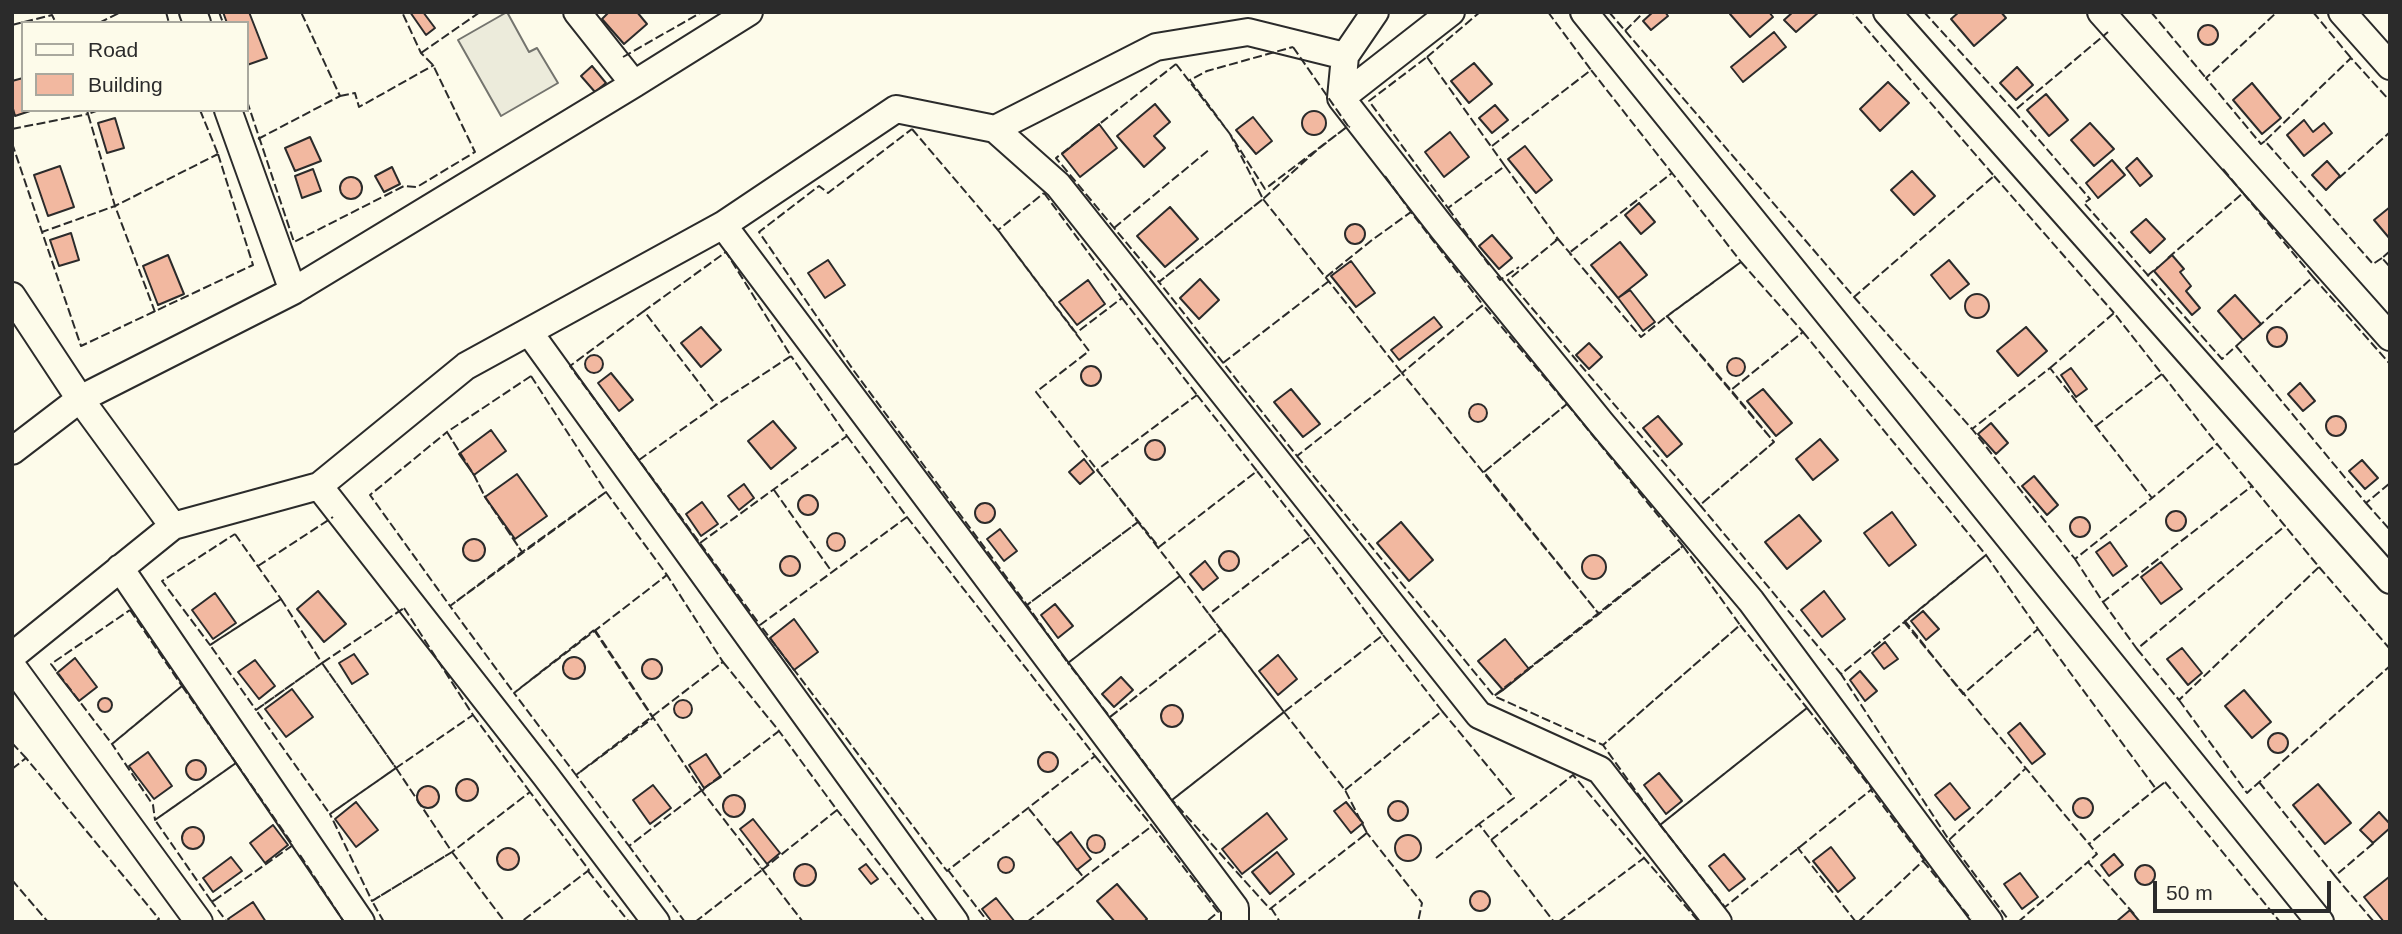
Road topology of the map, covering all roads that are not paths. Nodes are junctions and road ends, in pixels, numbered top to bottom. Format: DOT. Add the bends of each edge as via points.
graph roads {
  1 [pos="578,12"];
  2 [pos="749,12"];
  3 [pos="1375,12"];
  4 [pos="1451,12"];
  5 [pos="1584,12"];
  6 [pos="1887,12"];
  7 [pos="2101,12"];
  8 [pos="2342,12"];
  9 [pos="1345,56"];
  10 [pos="2390,66"];
  11 [pos="634,84"];
  12 [pos="1341,98"];
  13 [pos="229,112"];
  14 [pos="995,129"];
  15 [pos="723,225"];
  16 [pos="293,291"];
  17 [pos="12,296"];
  18 [pos="529,332"];
  19 [pos="2390,337"];
  20 [pos="80,399"];
  21 [pos="12,451"];
  22 [pos="319,486"];
  23 [pos="173,526"];
  24 [pos="120,568"];
  25 [pos="2390,580"];
  26 [pos="12,656"];
  27 [pos="12,666"];
  28 [pos="199,922"];
  29 [pos="362,922"];
  30 [pos="656,922"];
  31 [pos="956,922"];
  32 [pos="1235,922"];
  33 [pos="1718,922"];
  34 [pos="1989,922"];
  35 [pos="2320,922"];
  1 -- 11 [label="street"];
  2 -- 11 [label="street"];
  3 -- 9 [label="street"];
  4 -- 12 [label="street"];
  5 -- 35 [label="street"];
  6 -- 25 [label="street"];
  7 -- 19 [label="street"];
  8 -- 10 [label="street"];
  9 -- 12 [label="street"];
  9 -- 14 [label="street" via="1248,32 1156,47"];
  11 -- 16 [label="street"];
  12 -- 34 [label="street" via="1460,250 1751,601"];
  13 -- 16 [label="street"];
  14 -- 15 [label="street" via="896,109"];
  14 -- 33 [label="street" via="1058,185 1479,715 1600,770"];
  15 -- 18 [label="street"];
  15 -- 32 [label="street" via="1236,908"];
  16 -- 20 [label="street"];
  17 -- 20 [label="street"];
  18 -- 22 [label="street" via="466,366"];
  18 -- 31 [label="street"];
  20 -- 21 [label="street"];
  20 -- 23 [label="street"];
  22 -- 23 [label="street"];
  22 -- 30 [label="street"];
  23 -- 24 [label="street"];
  24 -- 26 [label="street"];
  24 -- 29 [label="street"];
  27 -- 28 [label="street"];
}
